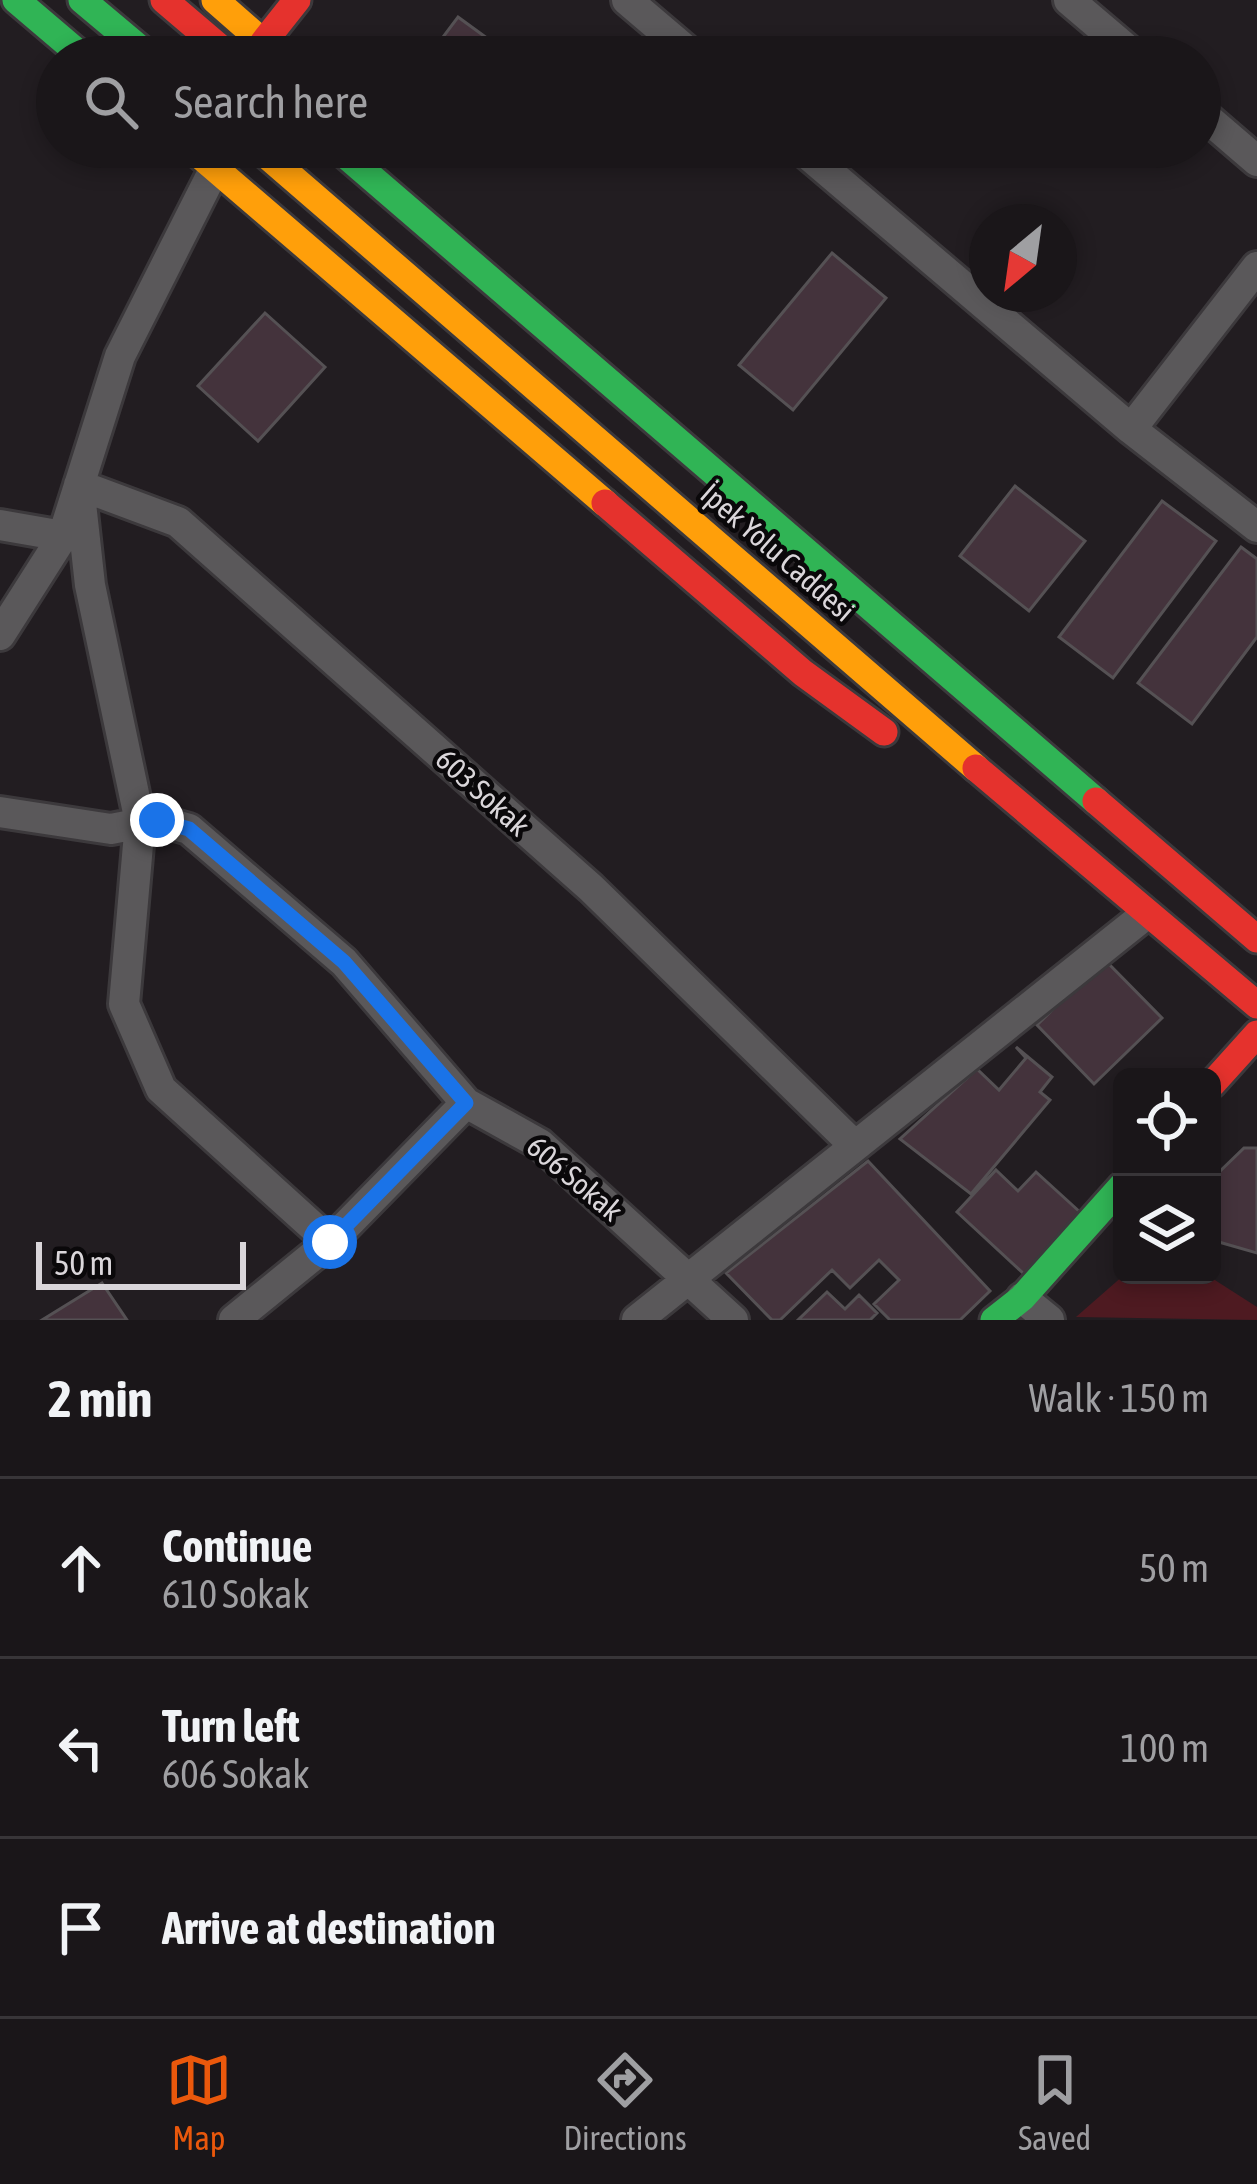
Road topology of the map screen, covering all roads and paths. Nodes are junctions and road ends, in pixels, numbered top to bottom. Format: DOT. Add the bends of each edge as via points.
graph roads {
  1 [pos="16,0"];
  2 [pos="82,0"];
  3 [pos="164,0"];
  4 [pos="215,0"];
  5 [pos="297,0"];
  6 [pos="627,0"];
  7 [pos="1069,0"];
  8 [pos="58,36"];
  9 [pos="125,36"];
  10 [pos="206,36"];
  11 [pos="256,36"];
  12 [pos="279,36"];
  13 [pos="669,36"];
  14 [pos="1111,36"];
  15 [pos="1221,130"];
  16 [pos="1257,161"];
  17 [pos="214,168"];
  18 [pos="281,168"];
  19 [pos="360,168"];
  20 [pos="825,168"];
  21 [pos="1257,267"];
  22 [pos="701,425"];
  23 [pos="1131,429"];
  24 [pos="79,485"];
  25 [pos="0,525"];
  26 [pos="1257,526"];
  27 [pos="63,536"];
  28 [pos="854,593"];
  29 [pos="0,635"];
  30 [pos="0,812"];
  31 [pos="140,822"];
  32 [pos="1144,915"];
  33 [pos="1257,939"];
  34 [pos="1257,1005"];
  35 [pos="1257,1034"];
  36 [pos="1221,1074"];
  37 [pos="466,1103"];
  38 [pos="854,1145"];
  39 [pos="1113,1196"];
  40 [pos="330,1242"];
  41 [pos="690,1277"];
  42 [pos="1022,1298"];
  43 [pos="234,1320"];
  44 [pos="637,1320"];
  45 [pos="733,1320"];
  46 [pos="994,1320"];
  47 [pos="1049,1320"];
  1 -- 8 [label="main road"];
  2 -- 9 [label="main road"];
  3 -- 10 [label="main road"];
  4 -- 11 [label="main road"];
  5 -- 12 [label="main road"];
  6 -- 13 [label="street"];
  7 -- 14 [label="street"];
  15 -- 16 [label="street"];
  17 -- 24 [label="street" via="120,356"];
  17 -- 32 [label="main road" via="803,673"];
  18 -- 32 [label="main road, İpek Yolu Caddesi"];
  19 -- 28 [label="main road, İpek Yolu Caddesi"];
  20 -- 23 [label="street"];
  21 -- 23 [label="street"];
  22 -- 28 [label="main road"];
  23 -- 26 [label="street"];
  24 -- 27 [label="street"];
  24 -- 31 [label="street" via="90,585"];
  24 -- 38 [label="street, 603 Sokak" via="178,522 591,888"];
  25 -- 27 [label="street"];
  27 -- 29 [label="street"];
  28 -- 33 [label="main road, İpek Yolu Caddesi"];
  30 -- 31 [label="street, 606 Sokak" via="111,829"];
  31 -- 37 [label="street, 606 Sokak" via="189,829 344,962"];
  31 -- 40 [label="street" via="124,1004 161,1089"];
  32 -- 34 [label="main road, İpek Yolu Caddesi"];
  32 -- 38 [label="street"];
  35 -- 36 [label="main road"];
  37 -- 40 [label="street"];
  37 -- 41 [label="street, 606 Sokak" via="540,1144"];
  38 -- 41 [label="street"];
  39 -- 42 [label="main road"];
  40 -- 43 [label="street"];
  41 -- 44 [label="street"];
  41 -- 45 [label="street, 606 Sokak"];
  42 -- 46 [label="main road"];
  42 -- 47 [label="street"];
}
